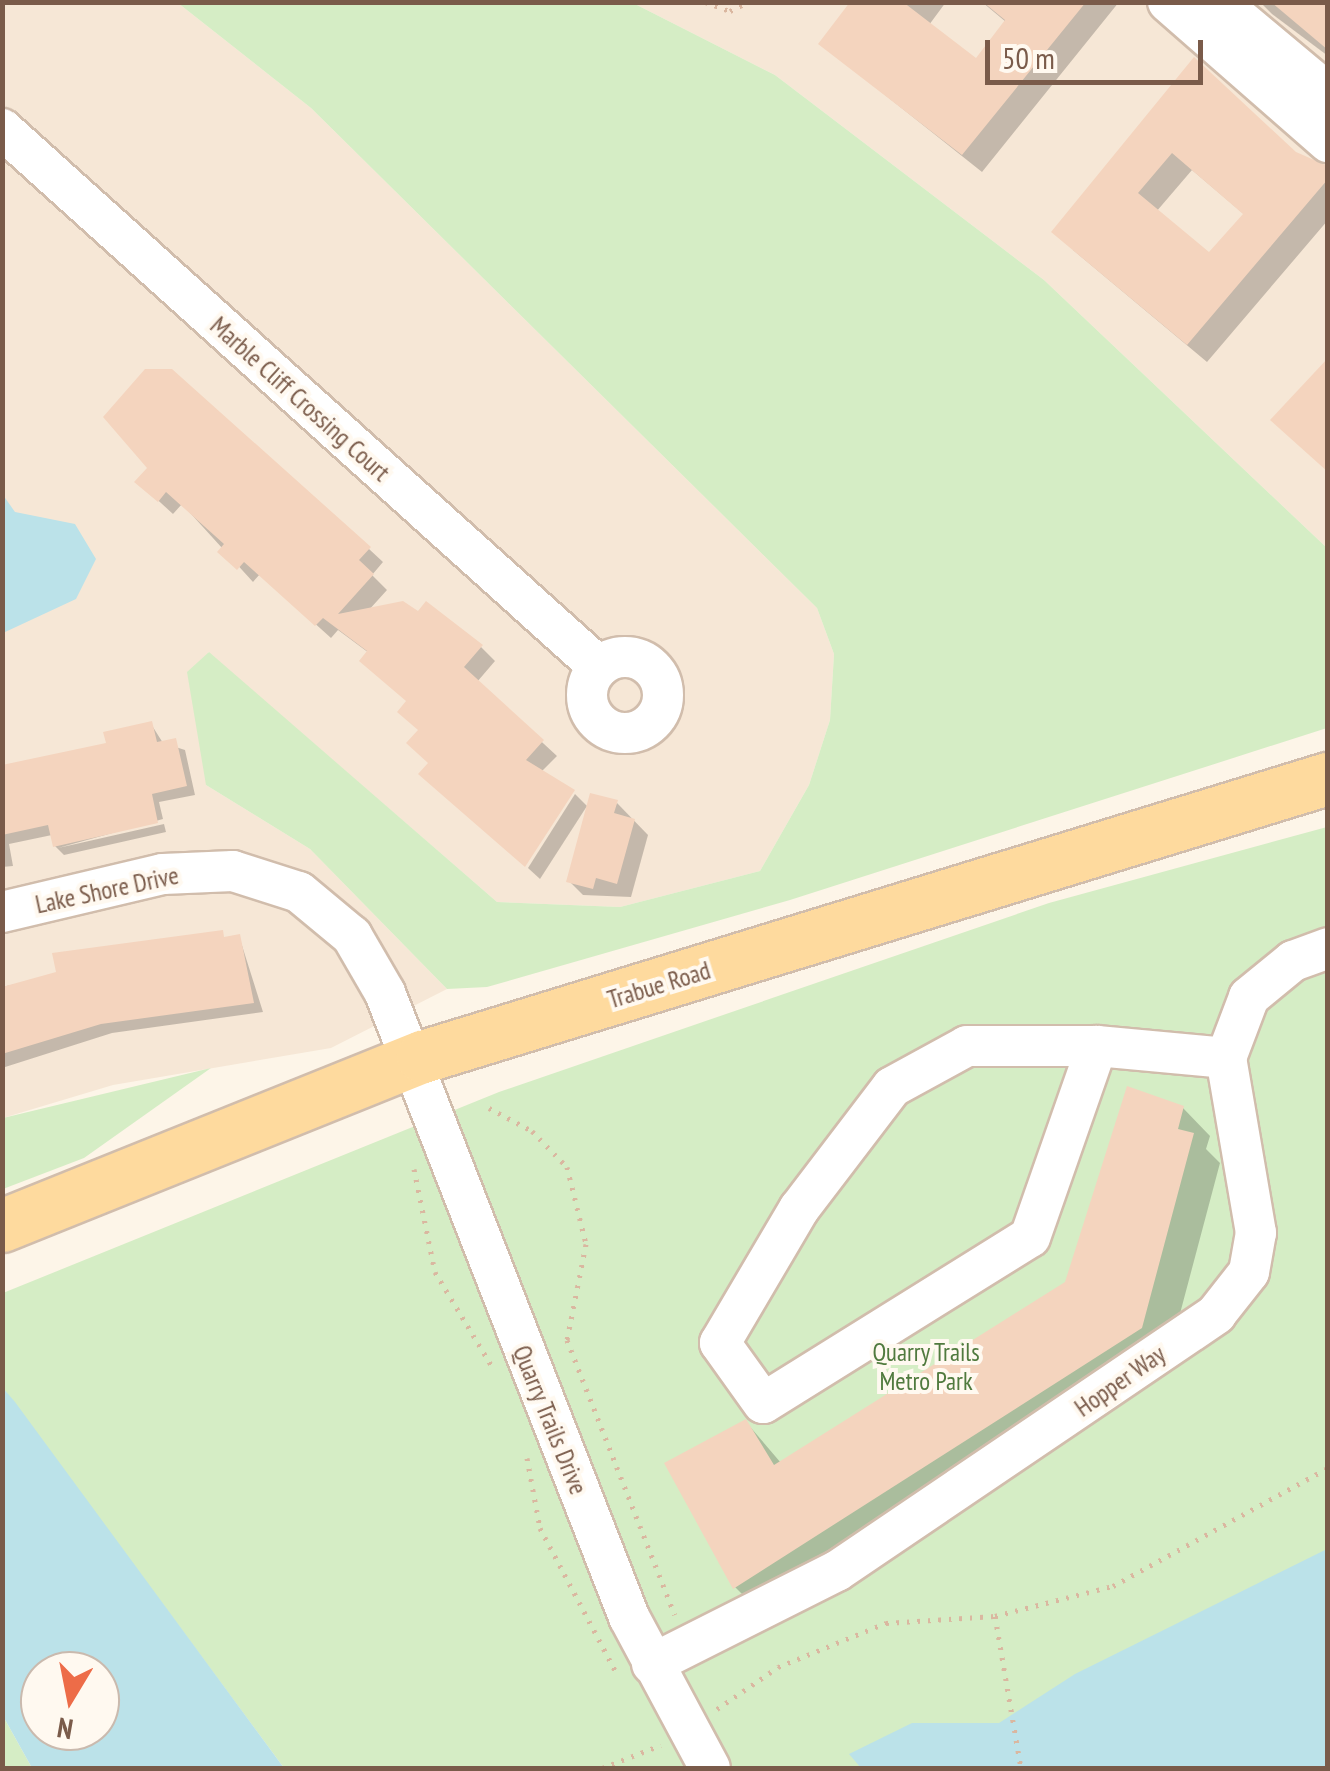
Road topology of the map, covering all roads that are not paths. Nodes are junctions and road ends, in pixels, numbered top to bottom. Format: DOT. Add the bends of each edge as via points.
graph roads {
  1 [pos="1168,2"];
  2 [pos="1220,2"];
  3 [pos="1328,93"];
  4 [pos="2,129"];
  5 [pos="1328,142"];
  6 [pos="599,667"];
  7 [pos="1328,780"];
  8 [pos="2,912"];
  9 [pos="1328,948"];
  10 [pos="1097,1046"];
  11 [pos="1226,1058"];
  12 [pos="411,1062"];
  13 [pos="2,1226"];
  14 [pos="654,1664"];
  15 [pos="710,1768"];
  1 -- 5 [label="street"];
  2 -- 3 [label="street"];
  4 -- 6 [label="street, Marble Cliff Crossing Court"];
  7 -- 12 [label="main road, Trabue Road"];
  8 -- 12 [label="street, Lake Shore Drive" via="163,874 232,871 278,882 352,936"];
  9 -- 11 [label="street" via="1294,960 1249,997"];
  10 -- 10 [label="street" via="967,1046 892,1086 799,1208 720,1344 763,1404 1030,1237"];
  10 -- 11 [label="street"];
  11 -- 14 [label="street, Hopper Way" via="1256,1233 1249,1272 1216,1314 837,1571"];
  12 -- 13 [label="main road, Trabue Road"];
  12 -- 14 [label="street, Quarry Trails Drive"];
  14 -- 15 [label="street, Quarry Trails Drive"];
}
